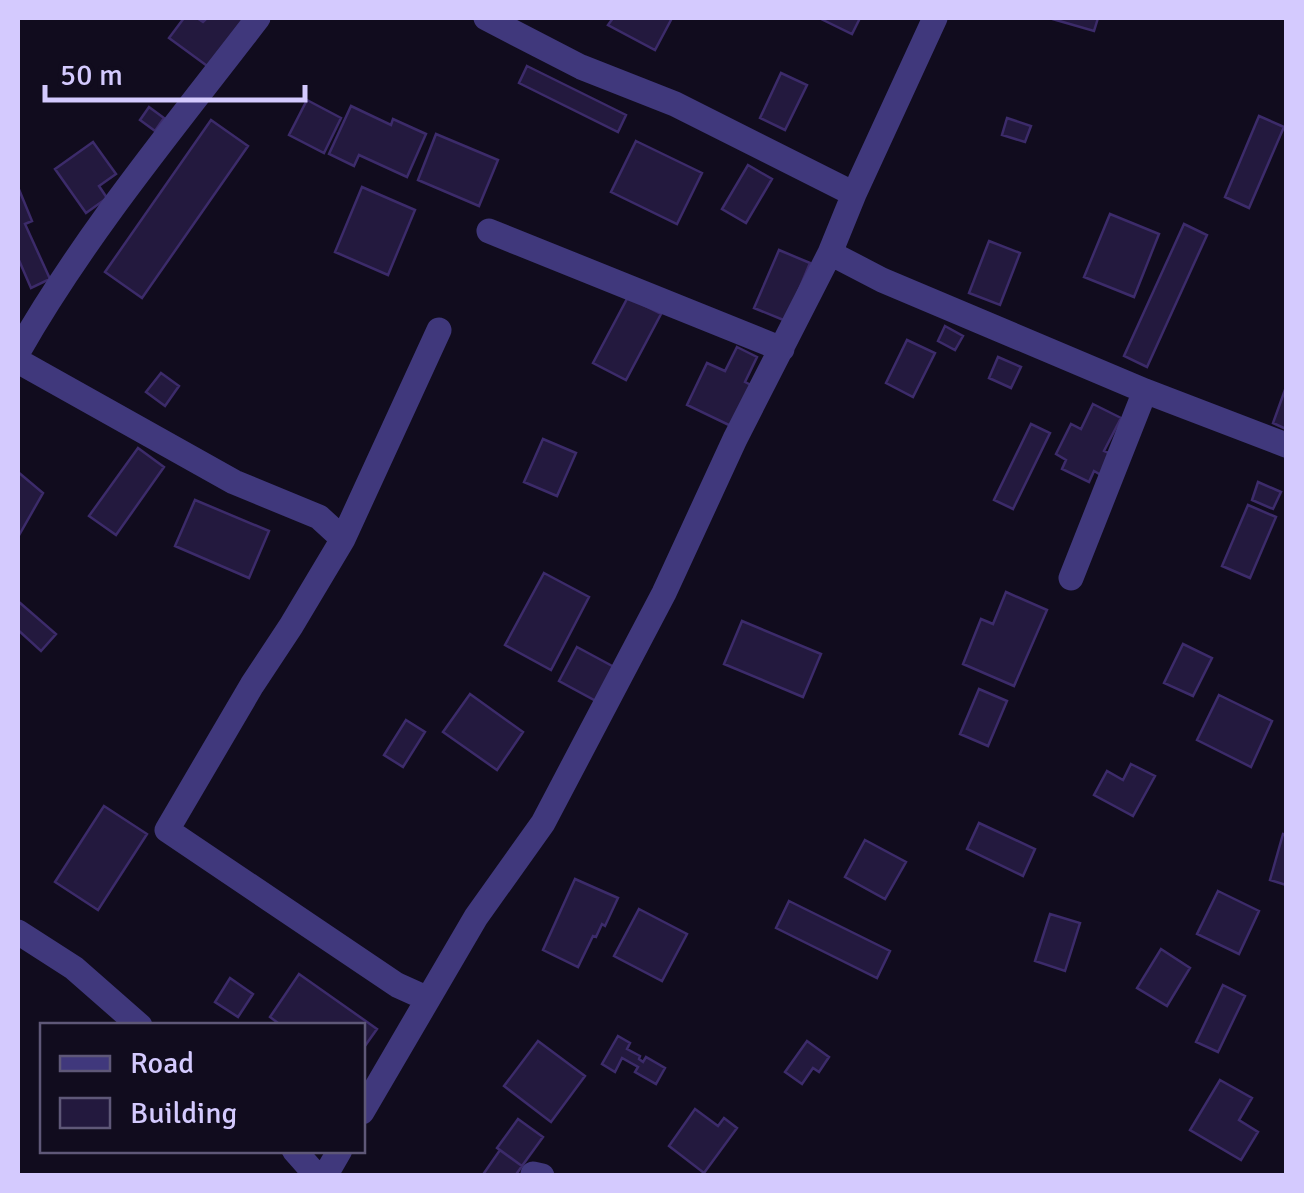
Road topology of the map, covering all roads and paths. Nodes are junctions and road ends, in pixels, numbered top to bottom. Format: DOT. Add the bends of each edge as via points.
graph roads {
  1 [pos="258,18"];
  2 [pos="486,18"];
  3 [pos="935,18"];
  4 [pos="854,194"];
  5 [pos="489,231"];
  6 [pos="830,254"];
  7 [pos="439,330"];
  8 [pos="782,349"];
  9 [pos="18,352"];
  10 [pos="18,361"];
  11 [pos="1146,391"];
  12 [pos="1286,445"];
  13 [pos="343,539"];
  14 [pos="1071,578"];
  15 [pos="18,932"];
  16 [pos="428,999"];
  17 [pos="137,1023"];
  18 [pos="365,1107"];
  19 [pos="297,1153"];
  20 [pos="338,1153"];
  21 [pos="534,1174"];
  22 [pos="321,1176"];
  23 [pos="542,1176"];
  1 -- 9 [label="street" via="142,168"];
  2 -- 4 [label="street"];
  3 -- 4 [label="street"];
  4 -- 6 [label="street"];
  5 -- 8 [label="street"];
  6 -- 8 [label="street"];
  6 -- 11 [label="street"];
  7 -- 13 [label="street"];
  8 -- 16 [label="street" via="543,823"];
  10 -- 13 [label="street" via="234,482 319,516"];
  11 -- 12 [label="street"];
  11 -- 14 [label="street"];
  13 -- 16 [label="street" via="167,830 396,985"];
  15 -- 17 [label="street" via="74,968"];
  16 -- 18 [label="street"];
  19 -- 22 [label="street"];
  20 -- 22 [label="street"];
  21 -- 23 [label="street"];
}
